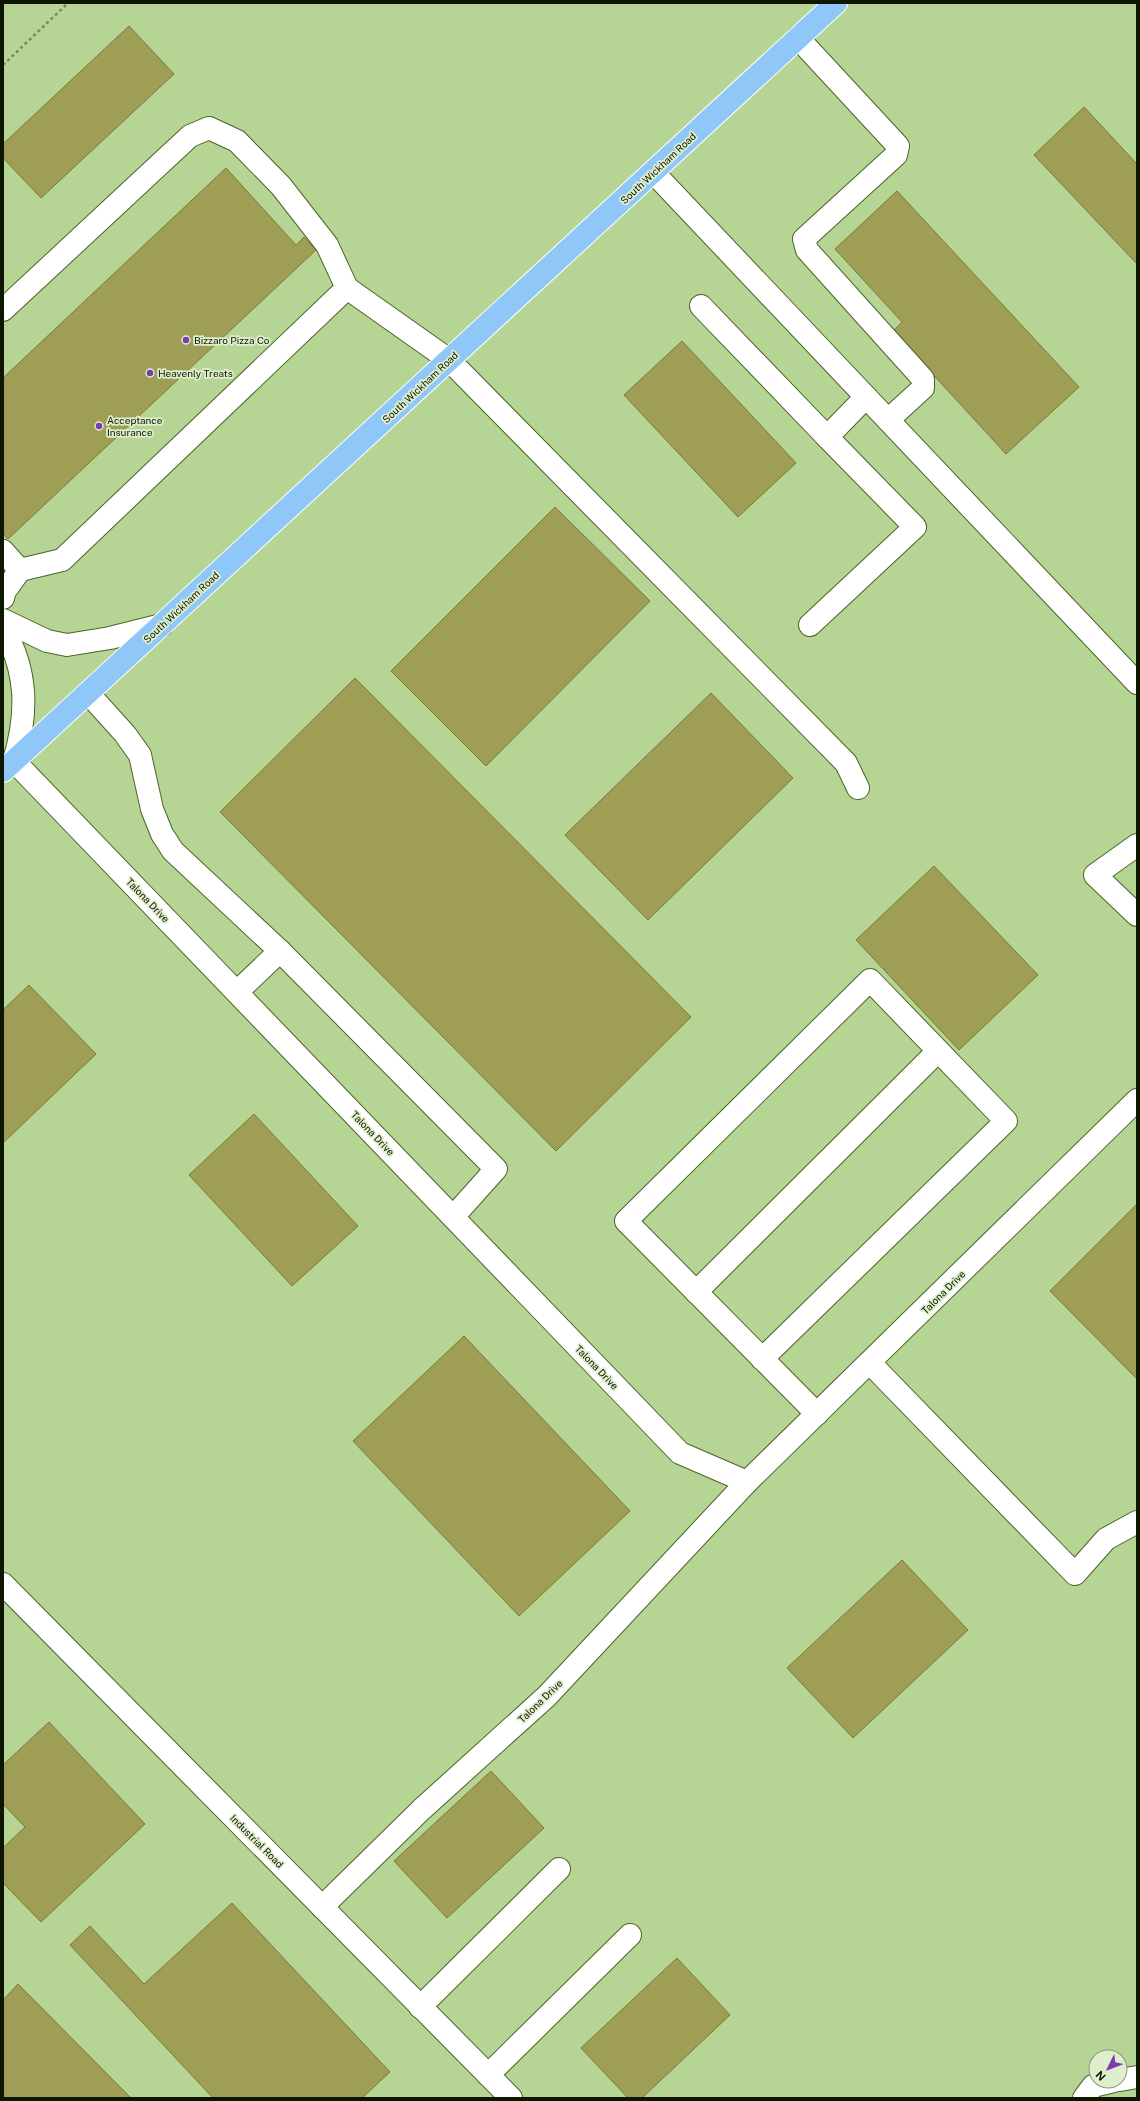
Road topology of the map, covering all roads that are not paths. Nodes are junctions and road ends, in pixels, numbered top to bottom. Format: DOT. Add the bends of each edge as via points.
graph roads {
  1 [pos="836,3"];
  2 [pos="798,38"];
  3 [pos="653,172"];
  4 [pos="347,288"];
  5 [pos="701,306"];
  6 [pos="3,310"];
  7 [pos="449,360"];
  8 [pos="866,397"];
  9 [pos="888,420"];
  10 [pos="827,437"];
  11 [pos="3,551"];
  12 [pos="20,570"];
  13 [pos="3,598"];
  14 [pos="3,620"];
  15 [pos="162,625"];
  16 [pos="810,625"];
  17 [pos="3,628"];
  18 [pos="1137,683"];
  19 [pos="88,693"];
  20 [pos="9,766"];
  21 [pos="858,788"];
  22 [pos="1137,845"];
  23 [pos="1137,915"];
  24 [pos="280,951"];
  25 [pos="237,992"];
  26 [pos="938,1051"];
  27 [pos="1137,1100"];
  28 [pos="453,1217"];
  29 [pos="696,1292"];
  30 [pos="762,1359"];
  31 [pos="870,1364"];
  32 [pos="817,1414"];
  33 [pos="747,1482"];
  34 [pos="1137,1522"];
  35 [pos="3,1584"];
  36 [pos="560,1868"];
  37 [pos="322,1907"];
  38 [pos="630,1935"];
  39 [pos="420,2007"];
  40 [pos="488,2075"];
  41 [pos="1091,2089"];
  42 [pos="511,2098"];
  43 [pos="1084,2098"];
  1 -- 2 [label="main road, South Wickham Road"];
  2 -- 3 [label="main road, South Wickham Road"];
  2 -- 9 [label="street" via="898,146 896,155 804,239 807,250 923,379 923,388"];
  3 -- 7 [label="main road, South Wickham Road"];
  3 -- 8 [label="street"];
  4 -- 6 [label="street" via="327,245 281,186 237,141 209,128 190,136"];
  4 -- 7 [label="street"];
  4 -- 12 [label="street" via="62,560"];
  5 -- 10 [label="street"];
  7 -- 15 [label="main road, South Wickham Road"];
  7 -- 21 [label="street" via="846,763"];
  8 -- 9 [label="street"];
  8 -- 10 [label="street"];
  9 -- 18 [label="street"];
  10 -- 16 [label="street" via="915,527"];
  11 -- 12 [label="street"];
  12 -- 13 [label="street"];
  14 -- 15 [label="street" via="47,641 67,645 110,638"];
  15 -- 19 [label="main road, South Wickham Road"];
  17 -- 20 [label="street" via="14,648 23,681 24,713 20,741"];
  19 -- 20 [label="main road, South Wickham Road"];
  19 -- 24 [label="street" via="140,754 152,809 162,834 174,851"];
  20 -- 25 [label="street, Talona Drive"];
  22 -- 23 [label="street" via="1095,874"];
  24 -- 25 [label="street"];
  24 -- 28 [label="street" via="496,1169"];
  25 -- 28 [label="street, Talona Drive"];
  26 -- 29 [label="street"];
  26 -- 29 [label="street" via="870,980 631,1215 626,1221"];
  26 -- 30 [label="street" via="1006,1121"];
  27 -- 31 [label="street, Talona Drive"];
  28 -- 33 [label="street, Talona Drive" via="680,1453"];
  29 -- 30 [label="street"];
  30 -- 32 [label="street"];
  31 -- 32 [label="street, Talona Drive"];
  31 -- 34 [label="street" via="1075,1574 1106,1539"];
  32 -- 33 [label="street, Talona Drive"];
  33 -- 37 [label="street, Talona Drive" via="547,1696 422,1809"];
  35 -- 37 [label="street, Industrial Road"];
  36 -- 39 [label="street"];
  37 -- 39 [label="street, Industrial Road"];
  38 -- 40 [label="street"];
  39 -- 40 [label="street, Industrial Road"];
  40 -- 42 [label="street, Industrial Road"];
  41 -- 43 [label="street"];
}
